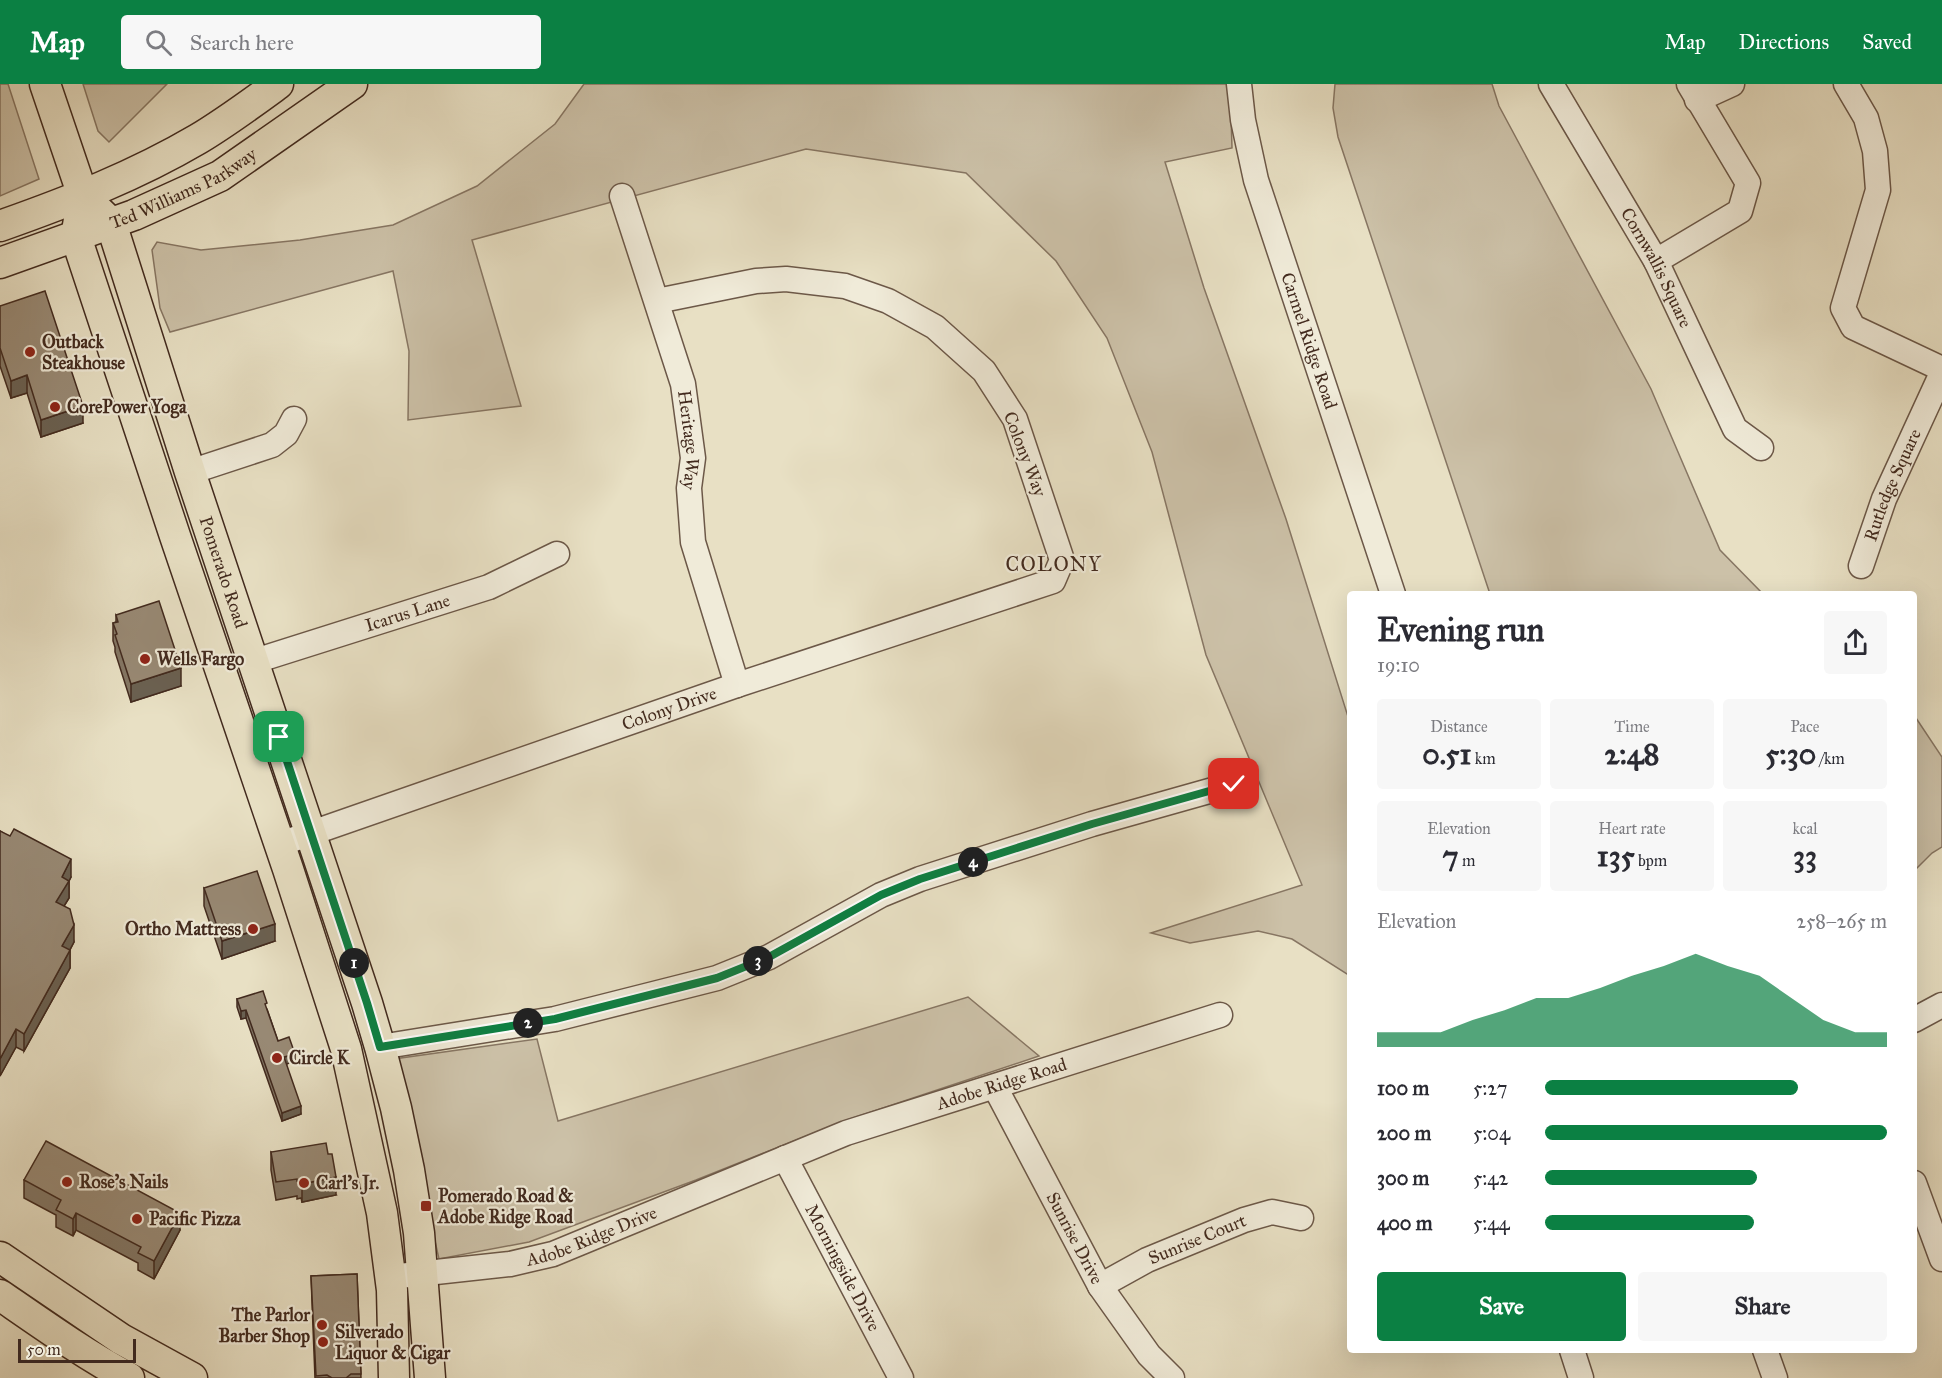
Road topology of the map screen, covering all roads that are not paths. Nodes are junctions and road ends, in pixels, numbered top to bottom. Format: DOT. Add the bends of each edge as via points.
graph roads {
  1 [pos="45,84"];
  2 [pos="278,84"];
  3 [pos="352,84"];
  4 [pos="1239,84"];
  5 [pos="1551,84"];
  6 [pos="1732,84"];
  7 [pos="1846,84"];
  8 [pos="1693,92"];
  9 [pos="82,196"];
  10 [pos="622,196"];
  11 [pos="111,224"];
  12 [pos="0,226"];
  13 [pos="76,237"];
  14 [pos="1656,261"];
  15 [pos="0,263"];
  16 [pos="657,301"];
  17 [pos="1942,371"];
  18 [pos="294,419"];
  19 [pos="1761,448"];
  20 [pos="190,472"];
  21 [pos="557,554"];
  22 [pos="1861,566"];
  23 [pos="1058,573"];
  24 [pos="1392,591"];
  25 [pos="255,661"];
  26 [pos="737,685"];
  27 [pos="1234,784"];
  28 [pos="311,833"];
  29 [pos="280,844"];
  30 [pos="1942,1005"];
  31 [pos="1220,1015"];
  32 [pos="1917,1018"];
  33 [pos="380,1047"];
  34 [pos="995,1087"];
  35 [pos="785,1158"];
  36 [pos="1917,1199"];
  37 [pos="1301,1218"];
  38 [pos="1923,1232"];
  39 [pos="0,1257"];
  40 [pos="1942,1259"];
  41 [pos="421,1275"];
  42 [pos="390,1277"];
  43 [pos="1100,1286"];
  44 [pos="0,1295"];
  45 [pos="1573,1353"];
  46 [pos="1767,1353"];
  47 [pos="129,1378"];
  48 [pos="192,1378"];
  49 [pos="394,1378"];
  50 [pos="430,1378"];
  51 [pos="901,1378"];
  52 [pos="1172,1378"];
  53 [pos="1581,1378"];
  54 [pos="1775,1378"];
  1 -- 9 [label="main road, Pomerado Road"];
  2 -- 9 [label="main road, Ted Williams Parkway" via="199,139"];
  3 -- 11 [label="main road, Ted Williams Parkway" via="220,176"];
  4 -- 24 [label="street, Carmel Ridge Road" via="1256,180"];
  5 -- 14 [label="street, Cornwallis Square"];
  6 -- 8 [label="street"];
  7 -- 17 [label="street" via="1866,118 1875,151 1878,190 1843,309 1853,327"];
  8 -- 14 [label="street" via="1748,183 1740,211"];
  9 -- 11 [label="main road, Pomerado Road"];
  9 -- 12 [label="main road, Ted Williams Parkway"];
  9 -- 13 [label="main road, Pomerado Road"];
  10 -- 16 [label="street, Heritage Way"];
  11 -- 13 [label="main road, Ted Williams Parkway"];
  11 -- 20 [label="main road, Pomerado Road"];
  13 -- 15 [label="main road, Ted Williams Parkway"];
  13 -- 29 [label="main road, Pomerado Road"];
  14 -- 19 [label="street, Cornwallis Square" via="1735,429"];
  16 -- 23 [label="street, Colony Way" via="756,281 786,279 845,285 888,301 935,327 984,371 1015,419 1062,560"];
  16 -- 26 [label="street, Heritage Way" via="683,384 693,458 688,488 693,543"];
  17 -- 22 [label="street, Rutledge Square" via="1884,499"];
  18 -- 20 [label="street" via="286,434 272,446"];
  20 -- 25 [label="main road, Pomerado Road"];
  21 -- 25 [label="street, Icarus Lane" via="489,587"];
  23 -- 26 [label="street, Colony Drive" via="1053,581"];
  25 -- 28 [label="main road, Pomerado Road"];
  26 -- 28 [label="street, Colony Drive"];
  27 -- 33 [label="street" via="920,879 881,895 769,957 717,978 555,1019"];
  28 -- 29 [label="street, Colony Drive"];
  28 -- 33 [label="main road, Pomerado Road"];
  29 -- 42 [label="main road, Pomerado Road" via="346,1049 382,1213"];
  30 -- 32 [label="street"];
  31 -- 34 [label="street, Adobe Ridge Road"];
  33 -- 41 [label="main road, Pomerado Road" via="409,1170"];
  34 -- 35 [label="street, Adobe Ridge Road" via="846,1133"];
  34 -- 43 [label="street, Sunrise Drive"];
  35 -- 41 [label="street, Adobe Ridge Drive" via="553,1254 510,1264"];
  35 -- 51 [label="street, Morningside Drive"];
  36 -- 38 [label="street"];
  37 -- 43 [label="street, Sunrise Court" via="1272,1212 1244,1220 1147,1260"];
  38 -- 40 [label="street"];
  39 -- 48 [label="main road" via="121,1339"];
  41 -- 42 [label="street, Adobe Ridge Drive"];
  41 -- 50 [label="main road, Pomerado Road"];
  42 -- 49 [label="main road, Pomerado Road"];
  43 -- 52 [label="street, Sunrise Drive" via="1149,1355"];
  44 -- 47 [label="main road"];
  45 -- 53 [label="street"];
  46 -- 54 [label="street"];
}
